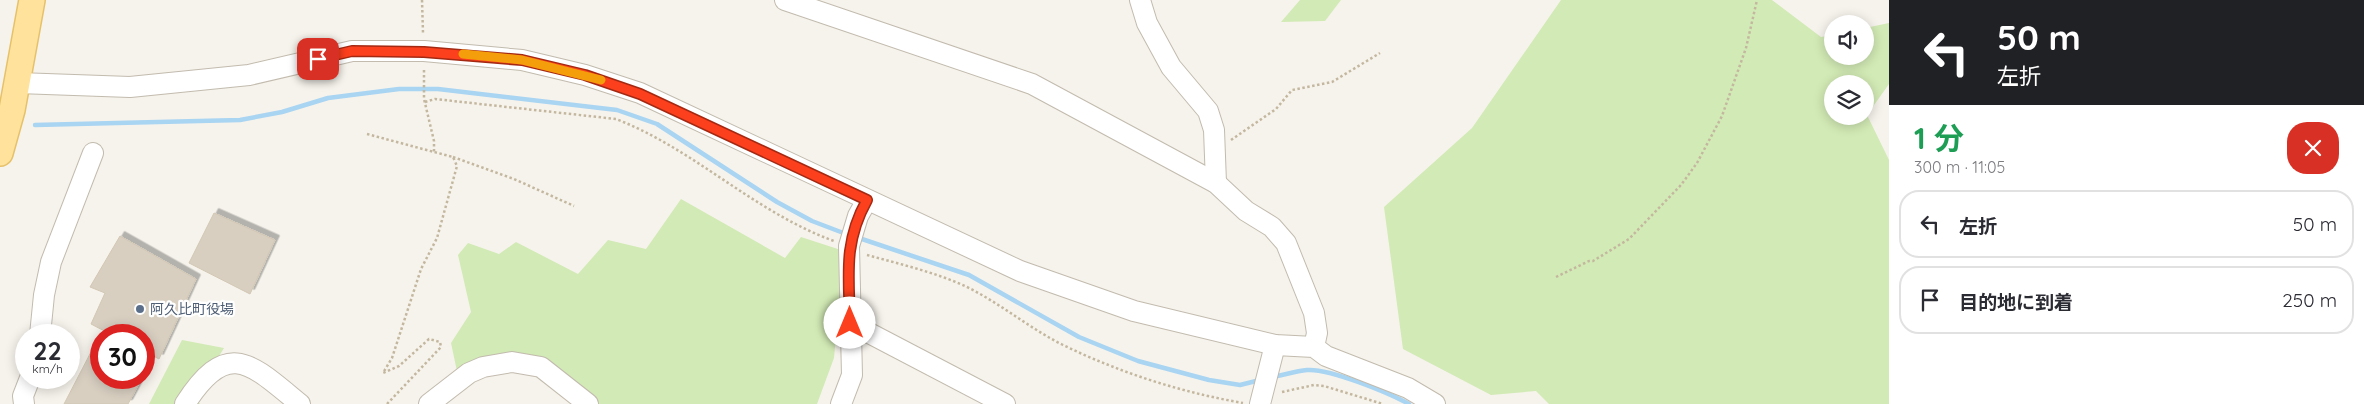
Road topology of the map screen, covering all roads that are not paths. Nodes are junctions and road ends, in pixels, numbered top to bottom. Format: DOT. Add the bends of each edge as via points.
graph roads {
  1 [pos="32,0"];
  2 [pos="785,0"];
  3 [pos="1140,0"];
  4 [pos="9,82"];
  5 [pos="0,153"];
  6 [pos="93,154"];
  7 [pos="1216,183"];
  8 [pos="863,208"];
  9 [pos="850,323"];
  10 [pos="41,324"];
  11 [pos="1275,345"];
  12 [pos="1314,347"];
  13 [pos="26,389"];
  14 [pos="1261,391"];
  15 [pos="24,404"];
  16 [pos="185,404"];
  17 [pos="300,404"];
  18 [pos="429,404"];
  19 [pos="588,404"];
  20 [pos="841,404"];
  21 [pos="1005,404"];
  22 [pos="1435,404"];
  1 -- 4 [label="main road"];
  2 -- 7 [label="street" via="1032,84"];
  3 -- 7 [label="street" via="1147,23 1171,67 1208,111 1214,130"];
  4 -- 5 [label="main road" via="9,123"];
  4 -- 8 [label="street" via="130,87 249,74 352,51 424,52 522,60 585,75 640,94"];
  6 -- 10 [label="street" via="51,262"];
  7 -- 12 [label="street" via="1246,211 1272,227 1286,243 1314,313 1317,333"];
  8 -- 9 [label="street" via="849,248"];
  8 -- 11 [label="street" via="1070,290 1134,311"];
  9 -- 20 [label="street" via="852,375"];
  9 -- 21 [label="street"];
  11 -- 12 [label="street"];
  11 -- 14 [label="street"];
  12 -- 22 [label="street" via="1326,356 1408,388"];
  13 -- 15 [label="street"];
  16 -- 17 [label="street" via="199,382 212,370 228,363 260,371"];
  18 -- 19 [label="street" via="469,373 512,362 541,367"];
}
